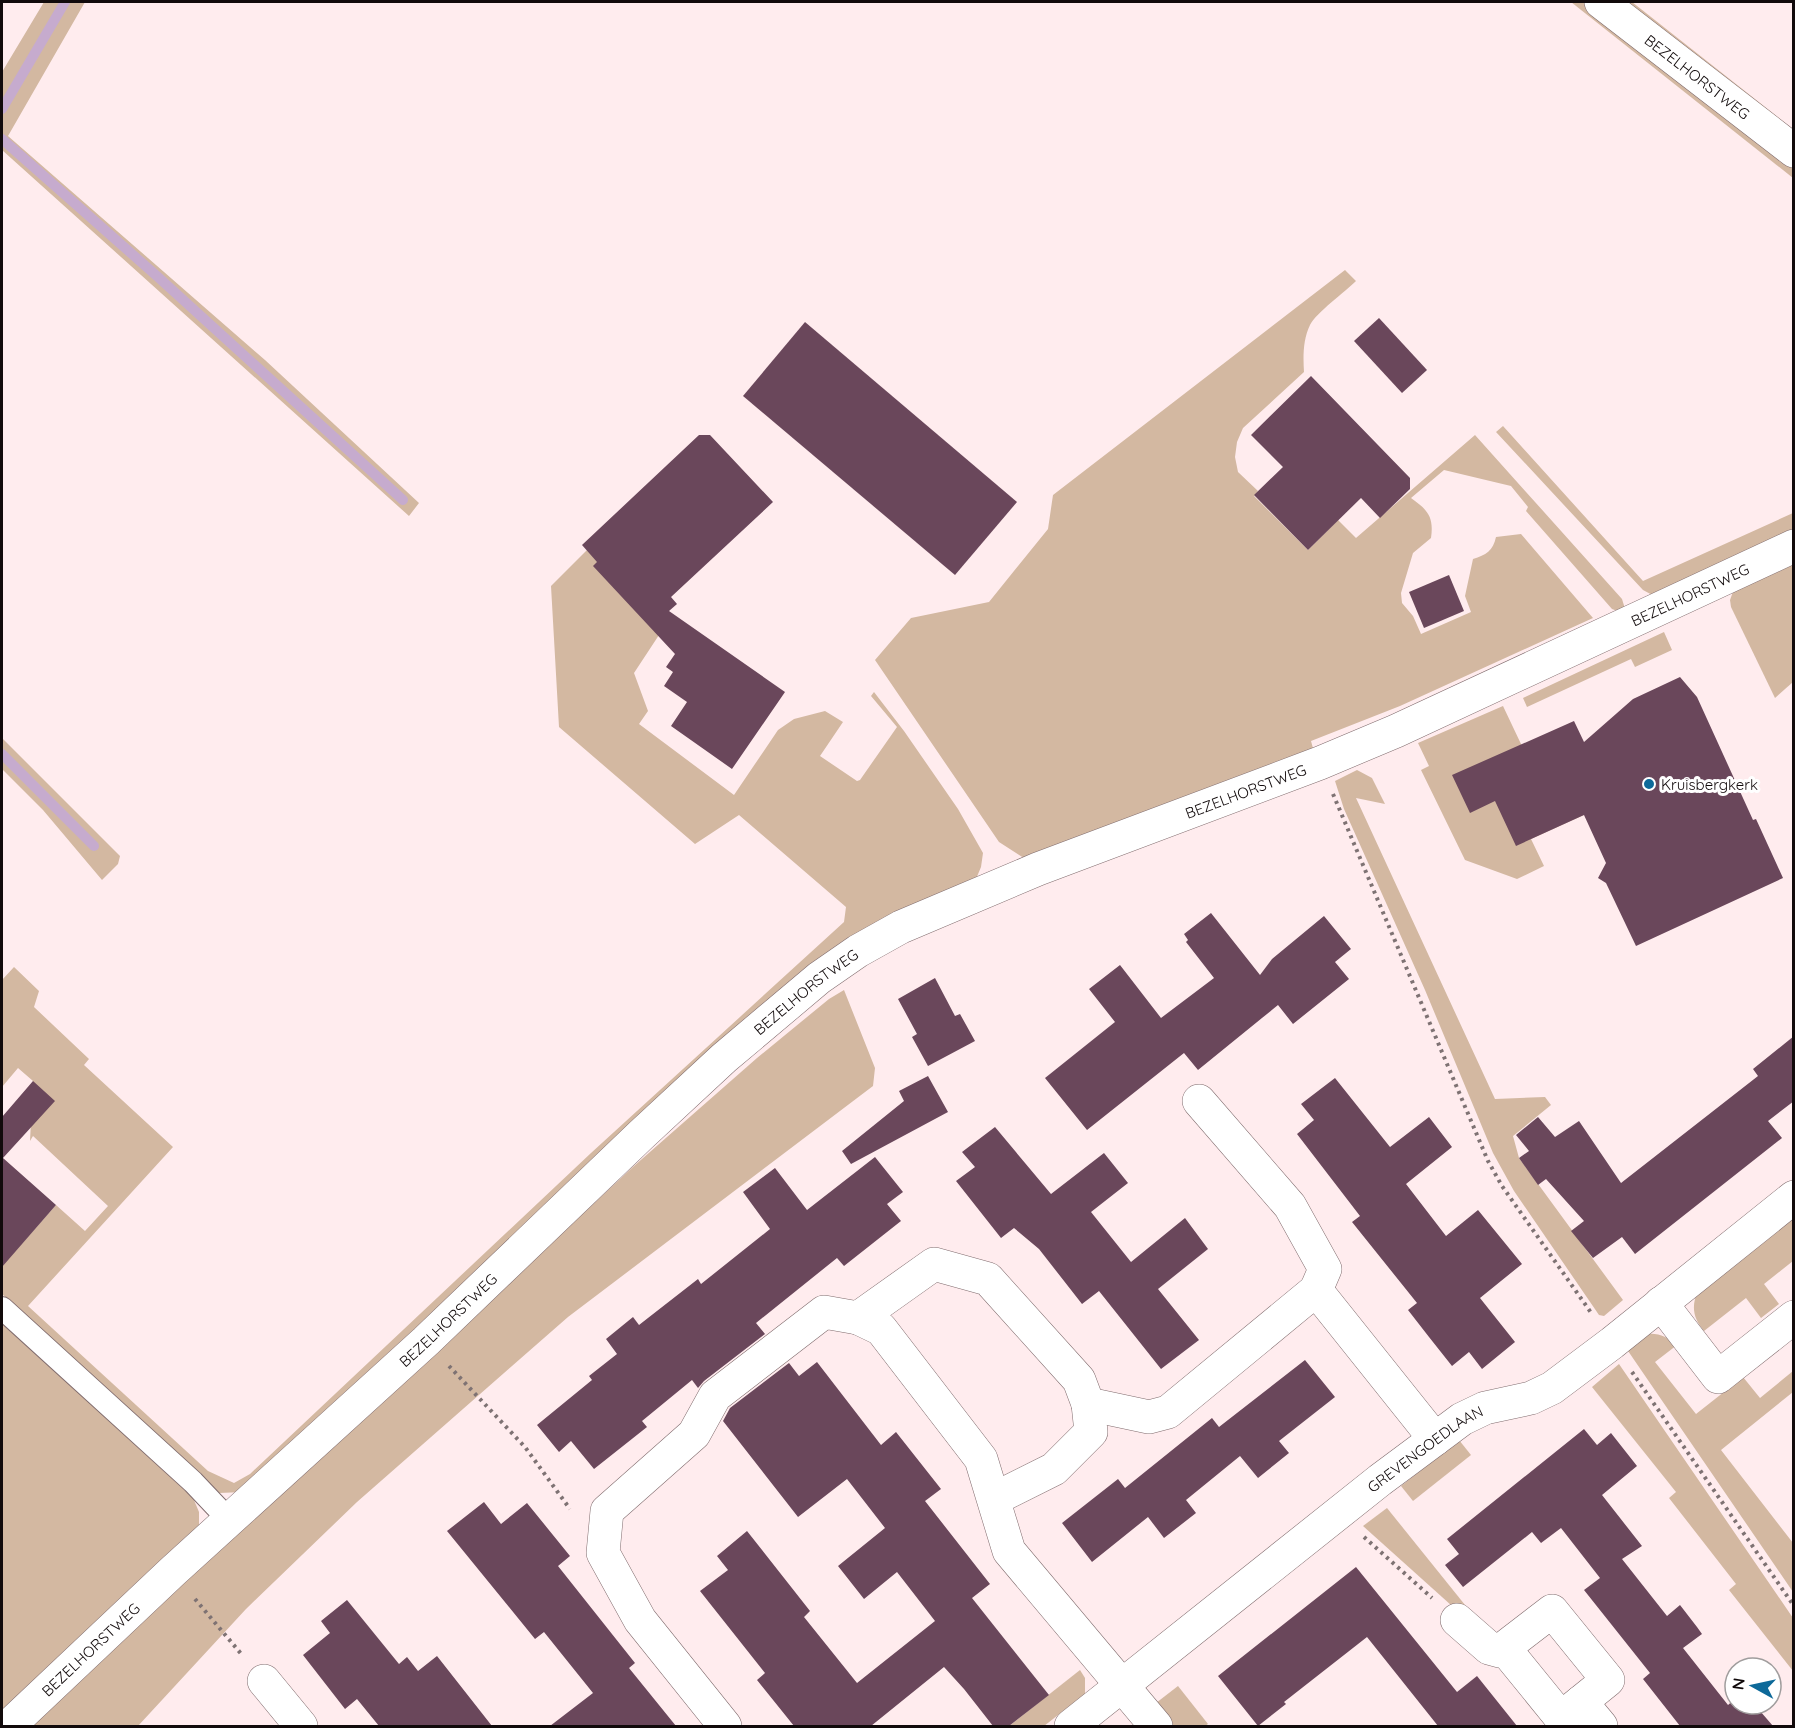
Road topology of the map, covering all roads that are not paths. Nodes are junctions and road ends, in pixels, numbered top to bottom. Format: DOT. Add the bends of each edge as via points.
graph roads {
  1 [pos="1601,2"];
  2 [pos="1794,151"];
  3 [pos="1794,546"];
  4 [pos="1199,1101"];
  5 [pos="1794,1197"];
  6 [pos="1316,1290"];
  7 [pos="1661,1303"];
  8 [pos="2,1308"];
  9 [pos="1794,1317"];
  10 [pos="858,1318"];
  11 [pos="1088,1404"];
  12 [pos="1435,1438"];
  13 [pos="994,1499"];
  14 [pos="229,1520"];
  15 [pos="1458,1620"];
  16 [pos="1505,1648"];
  17 [pos="264,1682"];
  18 [pos="1123,1687"];
  19 [pos="1591,1714"];
  20 [pos="9,1726"];
  21 [pos="301,1726"];
  22 [pos="725,1726"];
  23 [pos="1071,1726"];
  24 [pos="1156,1726"];
  1 -- 2 [label="street, BEZELHORSTWEG"];
  3 -- 14 [label="street, BEZELHORSTWEG" via="1320,763 1038,869 901,927 858,951 819,978 724,1058 426,1341"];
  4 -- 6 [label="street" via="1290,1206 1325,1269"];
  5 -- 7 [label="street, GREVENGOEDLAAN"];
  6 -- 11 [label="street" via="1168,1412 1149,1417"];
  6 -- 12 [label="street"];
  7 -- 9 [label="street" via="1718,1377"];
  7 -- 12 [label="street, GREVENGOEDLAAN" via="1552,1388 1531,1398 1485,1408"];
  8 -- 14 [label="lane" via="194,1482"];
  10 -- 11 [label="street" via="934,1264 988,1279 1079,1380"];
  10 -- 13 [label="street" via="881,1329 981,1459"];
  10 -- 22 [label="street" via="824,1312 715,1396 694,1434 607,1511 603,1553 640,1620"];
  11 -- 13 [label="street" via="1091,1432 1054,1469"];
  12 -- 18 [label="street, GREVENGOEDLAAN"];
  13 -- 18 [label="street" via="1009,1551"];
  14 -- 20 [label="street, BEZELHORSTWEG"];
  15 -- 16 [label="street" via="1489,1648"];
  16 -- 19 [label="street" via="1561,1718"];
  16 -- 19 [label="street" via="1552,1611 1608,1680"];
  17 -- 21 [label="street"];
  18 -- 23 [label="street, GREVENGOEDLAAN"];
  18 -- 24 [label="street"];
}
